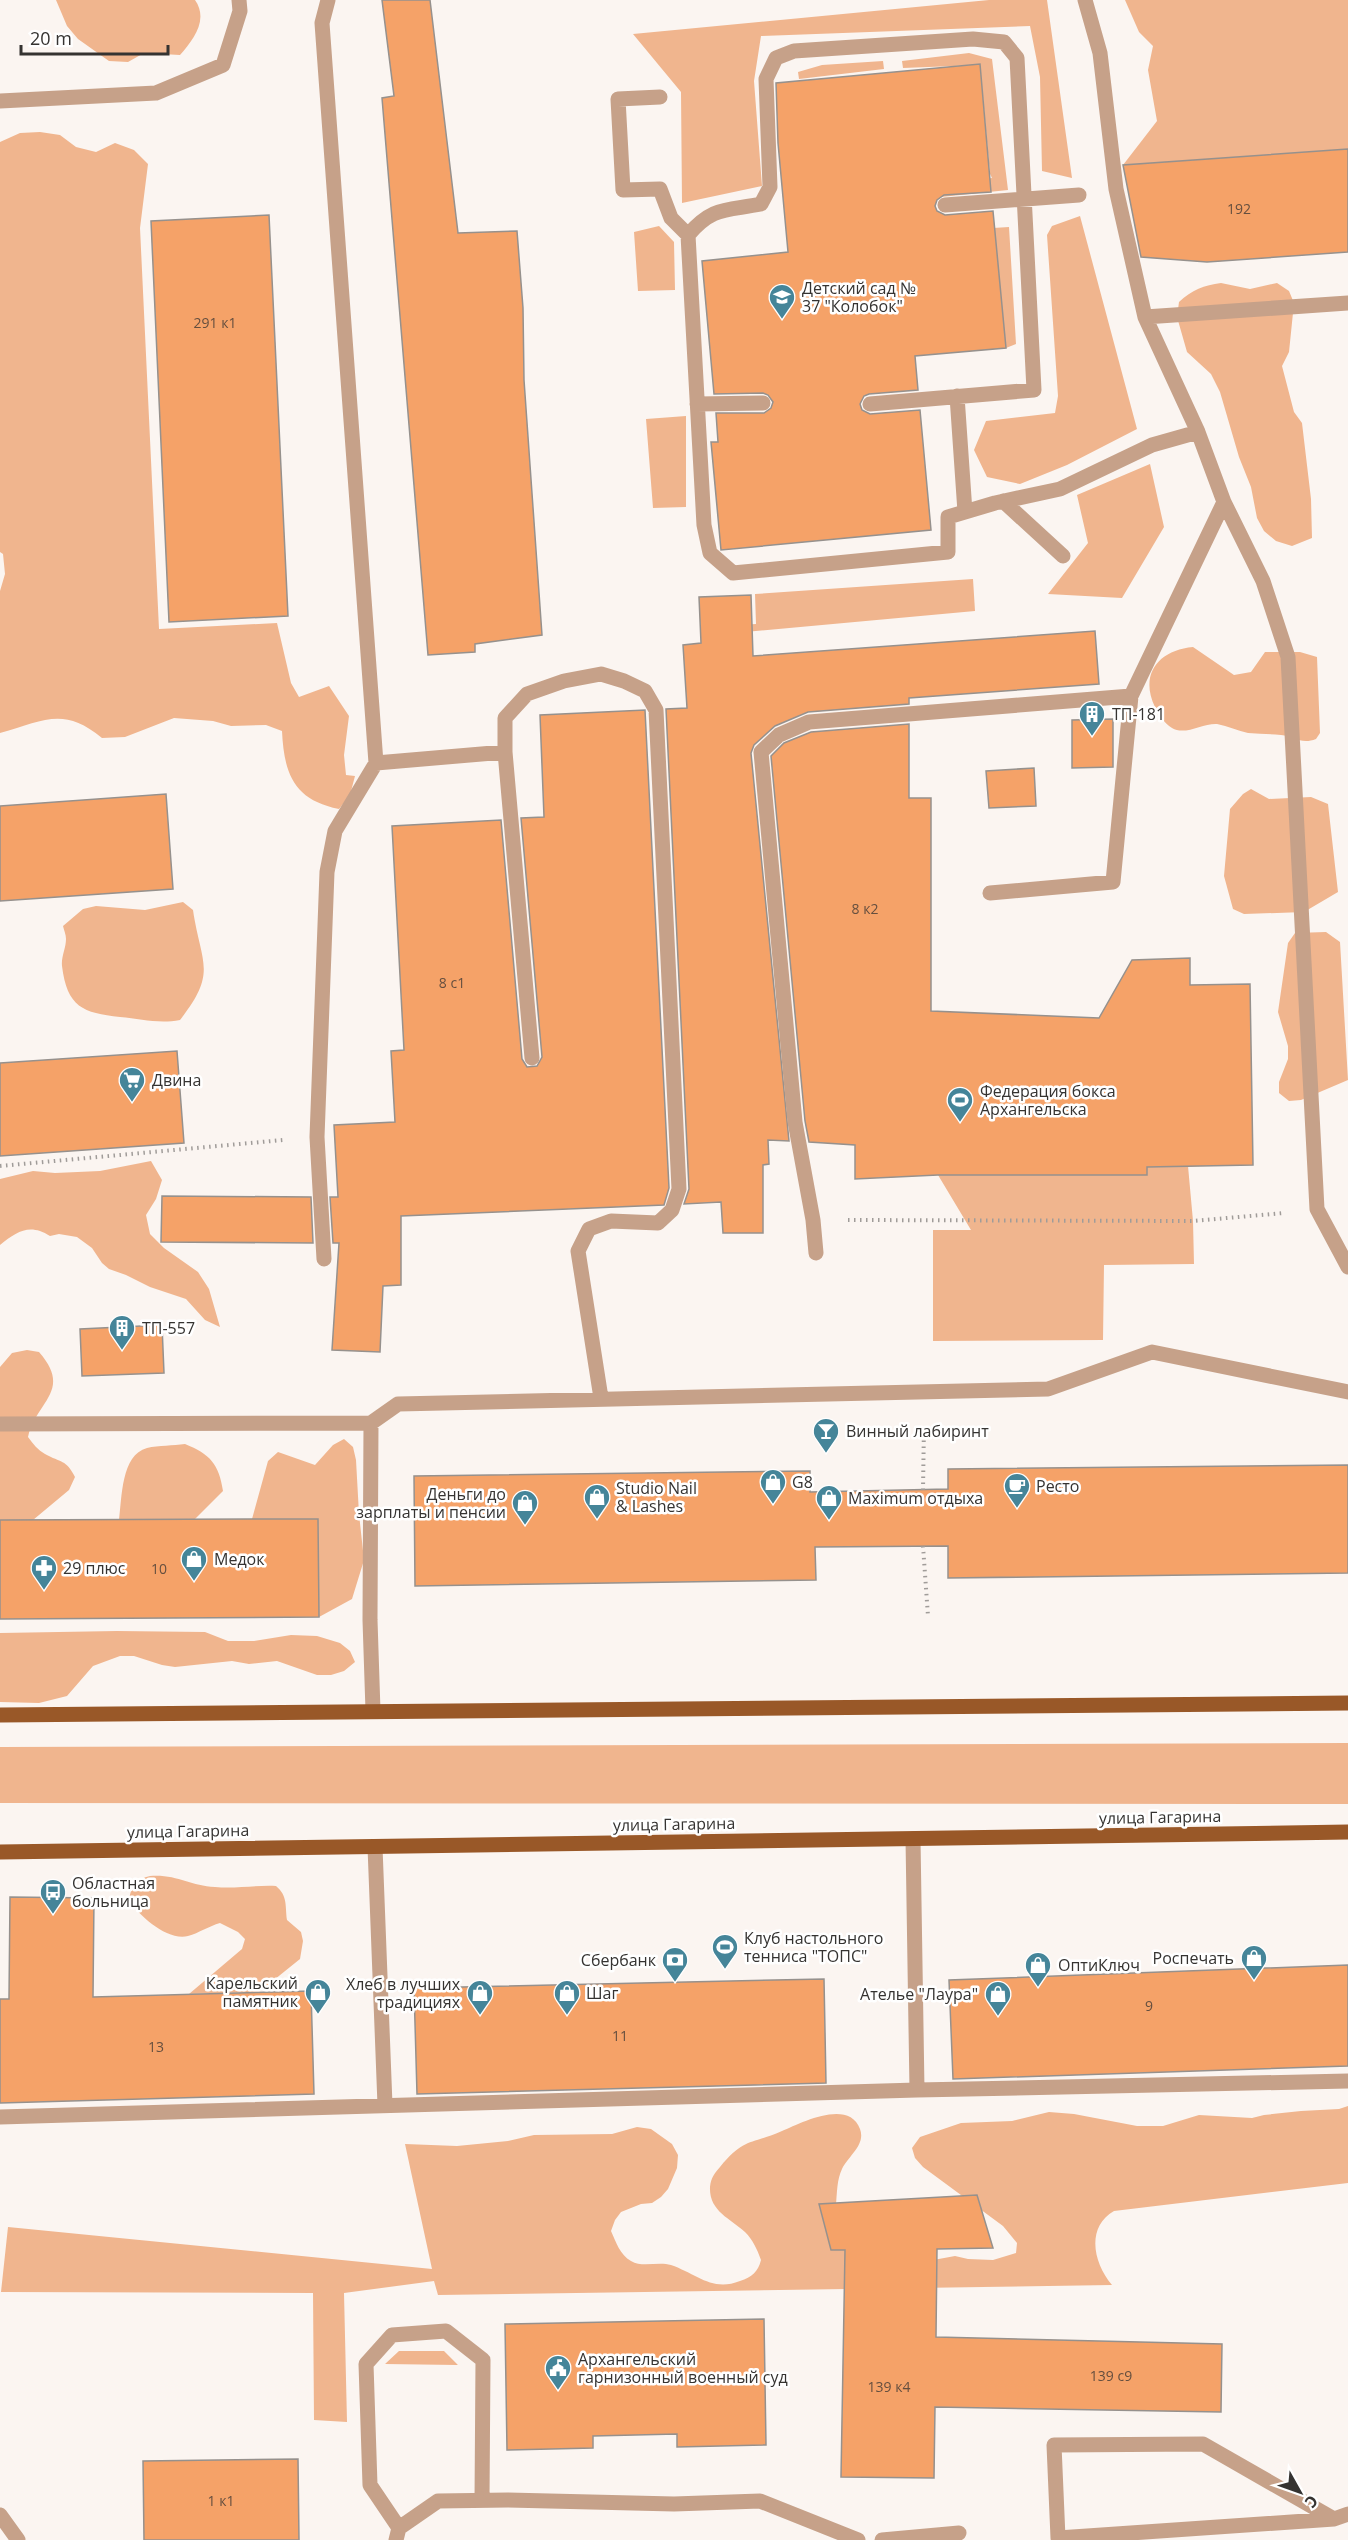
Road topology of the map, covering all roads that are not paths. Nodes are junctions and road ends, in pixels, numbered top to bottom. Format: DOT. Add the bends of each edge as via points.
graph roads {
  1 [pos="239,0"];
  2 [pos="328,0"];
  3 [pos="1085,0"];
  4 [pos="660,97"];
  5 [pos="0,101"];
  6 [pos="1079,195"];
  7 [pos="1026,201"];
  8 [pos="945,205"];
  9 [pos="688,235"];
  10 [pos="1348,303"];
  11 [pos="1145,316"];
  12 [pos="957,396"];
  13 [pos="763,403"];
  14 [pos="697,404"];
  15 [pos="870,404"];
  16 [pos="1198,432"];
  17 [pos="1003,501"];
  18 [pos="1224,502"];
  19 [pos="965,512"];
  20 [pos="1063,556"];
  21 [pos="1131,696"];
  22 [pos="505,752"];
  23 [pos="376,763"];
  24 [pos="990,893"];
  25 [pos="532,1058"];
  26 [pos="816,1253"];
  27 [pos="324,1259"];
  28 [pos="1348,1267"];
  29 [pos="1348,1392"];
  30 [pos="601,1398"];
  31 [pos="371,1423"];
  32 [pos="0,1424"];
  33 [pos="1348,1702"];
  34 [pos="373,1712"];
  35 [pos="0,1715"];
  36 [pos="1348,1832"];
  37 [pos="913,1839"];
  38 [pos="375,1847"];
  39 [pos="0,1852"];
  40 [pos="1348,2081"];
  41 [pos="917,2090"];
  42 [pos="385,2106"];
  43 [pos="0,2117"];
  44 [pos="482,2500"];
  45 [pos="0,2515"];
  46 [pos="1341,2517"];
  47 [pos="959,2533"];
  48 [pos="397,2534"];
  49 [pos="18,2540"];
  50 [pos="858,2540"];
  51 [pos="882,2540"];
  1 -- 5 [label="lane" via="240,11 223,65 156,93"];
  2 -- 23 [label="lane" via="322,23"];
  3 -- 11 [label="lane" via="1100,53 1116,189"];
  4 -- 9 [label="lane" via="618,99 623,189 660,189 671,218"];
  6 -- 7 [label="lane"];
  7 -- 8 [label="lane"];
  7 -- 9 [label="lane" via="1017,58 1004,42 973,39 795,51 776,58 766,79 770,187 761,204 717,211 702,219"];
  7 -- 12 [label="lane" via="1034,390"];
  9 -- 14 [label="lane"];
  10 -- 11 [label="lane"];
  11 -- 16 [label="lane"];
  12 -- 15 [label="lane"];
  12 -- 19 [label="lane"];
  13 -- 14 [label="lane"];
  14 -- 19 [label="lane" via="704,525 710,553 733,573 948,552 948,517"];
  16 -- 17 [label="lane" via="1152,445 1060,489"];
  16 -- 18 [label="lane"];
  17 -- 19 [label="lane"];
  17 -- 20 [label="lane"];
  18 -- 21 [label="lane"];
  18 -- 28 [label="lane" via="1263,581 1288,657 1317,1209"];
  21 -- 24 [label="lane" via="1113,882"];
  21 -- 26 [label="lane" via="809,722 779,735 761,752 795,1122"];
  22 -- 23 [label="lane"];
  22 -- 25 [label="lane"];
  22 -- 30 [label="lane" via="505,718 527,694 564,681 602,674 645,691 656,710 679,1189 672,1210 658,1223 611,1221 589,1229 578,1251"];
  23 -- 27 [label="lane" via="335,831 327,872 317,1137"];
  29 -- 30 [label="lane" via="1152,1352 1048,1389"];
  30 -- 31 [label="lane" via="398,1404"];
  31 -- 32 [label="lane"];
  31 -- 34 [label="lane"];
  33 -- 34 [label="main road"];
  34 -- 35 [label="main road"];
  36 -- 37 [label="main road, улица Гагарина"];
  37 -- 38 [label="main road, улица Гагарина"];
  37 -- 41 [label="lane"];
  38 -- 39 [label="main road, улица Гагарина"];
  38 -- 42 [label="lane"];
  40 -- 41 [label="lane"];
  41 -- 42 [label="lane"];
  42 -- 43 [label="lane"];
  44 -- 48 [label="lane" via="438,2501"];
  44 -- 48 [label="lane" via="483,2360 446,2331 392,2335 366,2364 370,2485"];
  44 -- 50 [label="lane" via="674,2504 760,2501"];
  45 -- 49 [label="lane"];
  46 -- 46 [label="lane" via="1203,2444 1054,2445 1058,2538"];
  47 -- 51 [label="lane"];
}
